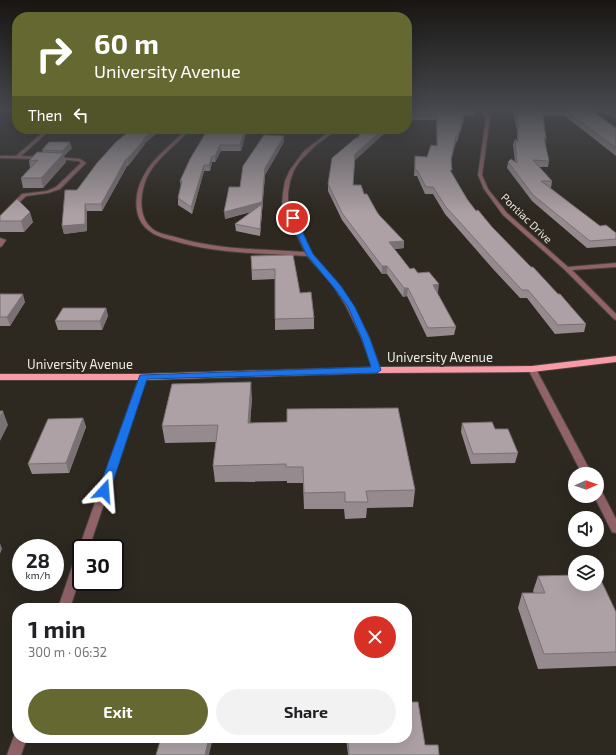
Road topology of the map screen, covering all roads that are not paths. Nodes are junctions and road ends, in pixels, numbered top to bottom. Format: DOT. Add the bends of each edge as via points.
graph roads {
  1 [pos="32,144"];
  2 [pos="173,144"];
  3 [pos="315,144"];
  4 [pos="484,144"];
  5 [pos="0,157"];
  6 [pos="16,158"];
  7 [pos="0,219"];
  8 [pos="0,240"];
  9 [pos="0,246"];
  10 [pos="310,254"];
  11 [pos="616,265"];
  12 [pos="567,269"];
  13 [pos="616,318"];
  14 [pos="616,359"];
  15 [pos="532,369"];
  16 [pos="377,370"];
  17 [pos="0,377"];
  18 [pos="143,377"];
  19 [pos="583,467"];
  20 [pos="602,503"];
  21 [pos="616,529"];
  22 [pos="87,539"];
  23 [pos="72,584"];
  24 [pos="66,603"];
  25 [pos="18,743"];
  26 [pos="14,755"];
  1 -- 6 [label="street"];
  2 -- 10 [label="street" via="157,160 141,188 138,205 151,231 178,241 227,250"];
  3 -- 10 [label="street" via="302,155 289,174 285,207"];
  4 -- 12 [label="street, Pontiac Drive" via="480,174 486,189 505,214"];
  5 -- 6 [label="street"];
  6 -- 7 [label="street" via="80,160 84,163 58,188 24,195"];
  8 -- 9 [label="street" via="3,240"];
  10 -- 16 [label="street" via="351,307"];
  11 -- 12 [label="street"];
  12 -- 13 [label="street, Pontiac Drive"];
  14 -- 15 [label="main road, University Avenue"];
  15 -- 16 [label="main road, University Avenue"];
  15 -- 19 [label="street"];
  16 -- 18 [label="main road, University Avenue"];
  17 -- 18 [label="main road, University Avenue"];
  18 -- 22 [label="street"];
  20 -- 21 [label="street"];
  23 -- 24 [label="street"];
  25 -- 26 [label="street"];
}
